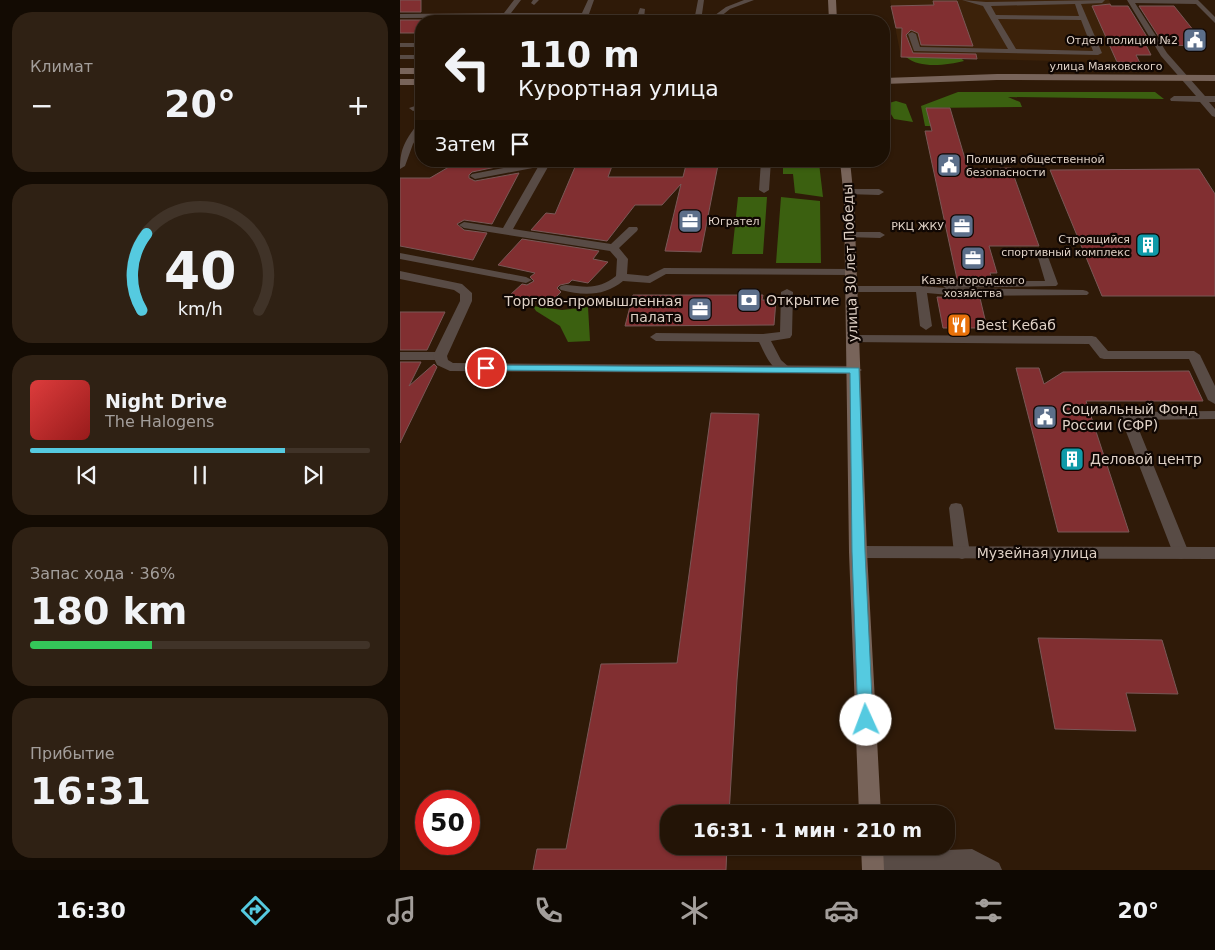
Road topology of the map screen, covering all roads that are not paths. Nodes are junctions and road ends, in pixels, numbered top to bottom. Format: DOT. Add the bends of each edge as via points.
graph roads {
  1 [pos="518,0"];
  2 [pos="592,0"];
  3 [pos="701,0"];
  4 [pos="751,0"];
  5 [pos="832,0"];
  6 [pos="965,0"];
  7 [pos="1077,1"];
  8 [pos="1102,1"];
  9 [pos="1155,1"];
  10 [pos="986,4"];
  11 [pos="642,9"];
  12 [pos="506,15"];
  13 [pos="585,15"];
  14 [pos="641,15"];
  15 [pos="698,15"];
  16 [pos="719,15"];
  17 [pos="833,15"];
  18 [pos="400,16"];
  19 [pos="415,16"];
  20 [pos="995,17"];
  21 [pos="1084,18"];
  22 [pos="1215,21"];
  23 [pos="912,34"];
  24 [pos="400,45"];
  25 [pos="415,45"];
  26 [pos="1013,51"];
  27 [pos="400,57"];
  28 [pos="415,58"];
  29 [pos="400,71"];
  30 [pos="415,71"];
  31 [pos="890,71"];
  32 [pos="997,77"];
  33 [pos="1186,78"];
  34 [pos="1215,78"];
  35 [pos="890,81"];
  36 [pos="400,82"];
  37 [pos="415,82"];
  38 [pos="1202,98"];
  39 [pos="1215,98"];
  40 [pos="1174,99"];
  41 [pos="1215,114"];
  42 [pos="415,134"];
  43 [pos="408,144"];
  44 [pos="415,144"];
  45 [pos="400,166"];
  46 [pos="507,167"];
  47 [pos="543,167"];
  48 [pos="766,167"];
  49 [pos="846,167"];
  50 [pos="476,176"];
  51 [pos="764,190"];
  52 [pos="848,192"];
  53 [pos="879,192"];
  54 [pos="464,226"];
  55 [pos="633,229"];
  56 [pos="506,232"];
  57 [pos="880,234"];
  58 [pos="850,235"];
  59 [pos="613,248"];
  60 [pos="1042,254"];
  61 [pos="400,256"];
  62 [pos="850,272"];
  63 [pos="400,276"];
  64 [pos="621,277"];
  65 [pos="526,280"];
  66 [pos="565,288"];
  67 [pos="852,289"];
  68 [pos="921,289"];
  69 [pos="787,292"];
  70 [pos="1082,293"];
  71 [pos="926,326"];
  72 [pos="656,337"];
  73 [pos="763,338"];
  74 [pos="853,339"];
  75 [pos="400,356"];
  76 [pos="440,356"];
  77 [pos="784,368"];
  78 [pos="855,370"];
  79 [pos="1215,400"];
  80 [pos="1215,415"];
  81 [pos="956,508"];
  82 [pos="858,552"];
  83 [pos="962,553"];
  84 [pos="1181,553"];
  85 [pos="1215,553"];
  86 [pos="870,805"];
  87 [pos="872,860"];
  88 [pos="992,870"];
  1 -- 12 [label="lane"];
  2 -- 13 [label="lane"];
  3 -- 15 [label="lane"];
  4 -- 16 [label="lane"];
  5 -- 17 [label="main road"];
  6 -- 10 [label="lane"];
  7 -- 8 [label="lane"];
  7 -- 10 [label="lane"];
  7 -- 21 [label="lane"];
  9 -- 22 [label="lane" via="1198,2"];
  9 -- 33 [label="lane" via="1130,1 1164,54"];
  10 -- 20 [label="lane"];
  11 -- 14 [label="lane"];
  12 -- 13 [label="lane"];
  18 -- 19 [label="lane"];
  20 -- 21 [label="lane"];
  20 -- 26 [label="lane"];
  21 -- 26 [label="lane" via="1098,53"];
  23 -- 26 [label="lane" via="917,49"];
  24 -- 25 [label="lane"];
  27 -- 28 [label="lane"];
  29 -- 30 [label="main road"];
  31 -- 32 [label="main road, улица Маяковского"];
  32 -- 33 [label="main road, улица Маяковского"];
  32 -- 35 [label="main road, улица Маяковского"];
  33 -- 34 [label="main road, улица Маяковского"];
  33 -- 38 [label="lane"];
  36 -- 37 [label="main road"];
  38 -- 39 [label="lane"];
  38 -- 40 [label="lane"];
  38 -- 41 [label="lane"];
  42 -- 43 [label="lane"];
  43 -- 44 [label="lane"];
  43 -- 45 [label="lane"];
  46 -- 50 [label="lane"];
  47 -- 56 [label="lane"];
  48 -- 51 [label="lane"];
  49 -- 52 [label="main road, улица 30 лет Победы"];
  52 -- 53 [label="lane"];
  52 -- 58 [label="main road, улица 30 лет Победы"];
  54 -- 56 [label="lane"];
  55 -- 59 [label="lane"];
  56 -- 59 [label="lane"];
  57 -- 58 [label="lane"];
  58 -- 62 [label="main road, улица 30 лет Победы"];
  59 -- 64 [label="lane" via="623,259"];
  60 -- 68 [label="lane" via="1052,284 958,284"];
  61 -- 65 [label="lane"];
  62 -- 64 [label="lane" via="664,271 650,280"];
  62 -- 67 [label="main road, улица 30 лет Победы"];
  63 -- 76 [label="street" via="458,287 466,293 466,302"];
  64 -- 66 [label="lane" via="610,287 589,292"];
  67 -- 68 [label="lane"];
  67 -- 74 [label="main road, улица 30 лет Победы"];
  68 -- 70 [label="lane" via="960,293"];
  68 -- 71 [label="lane"];
  69 -- 73 [label="lane" via="786,335"];
  72 -- 73 [label="lane"];
  73 -- 77 [label="lane" via="776,362"];
  74 -- 78 [label="main road, улица 30 лет Победы"];
  74 -- 79 [label="lane" via="1092,340 1104,355 1194,355"];
  75 -- 76 [label="lane"];
  76 -- 77 [label="street" via="442,362 450,367 466,368"];
  77 -- 78 [label="street"];
  78 -- 82 [label="main road, улица 30 лет Победы"];
  80 -- 84 [label="lane" via="1127,416"];
  81 -- 83 [label="lane"];
  82 -- 83 [label="street, Музейная улица"];
  82 -- 86 [label="main road, улица 30 лет Победы"];
  83 -- 84 [label="street, Музейная улица"];
  84 -- 85 [label="street, Музейная улица"];
  87 -- 88 [label="lane" via="972,859"];
}
